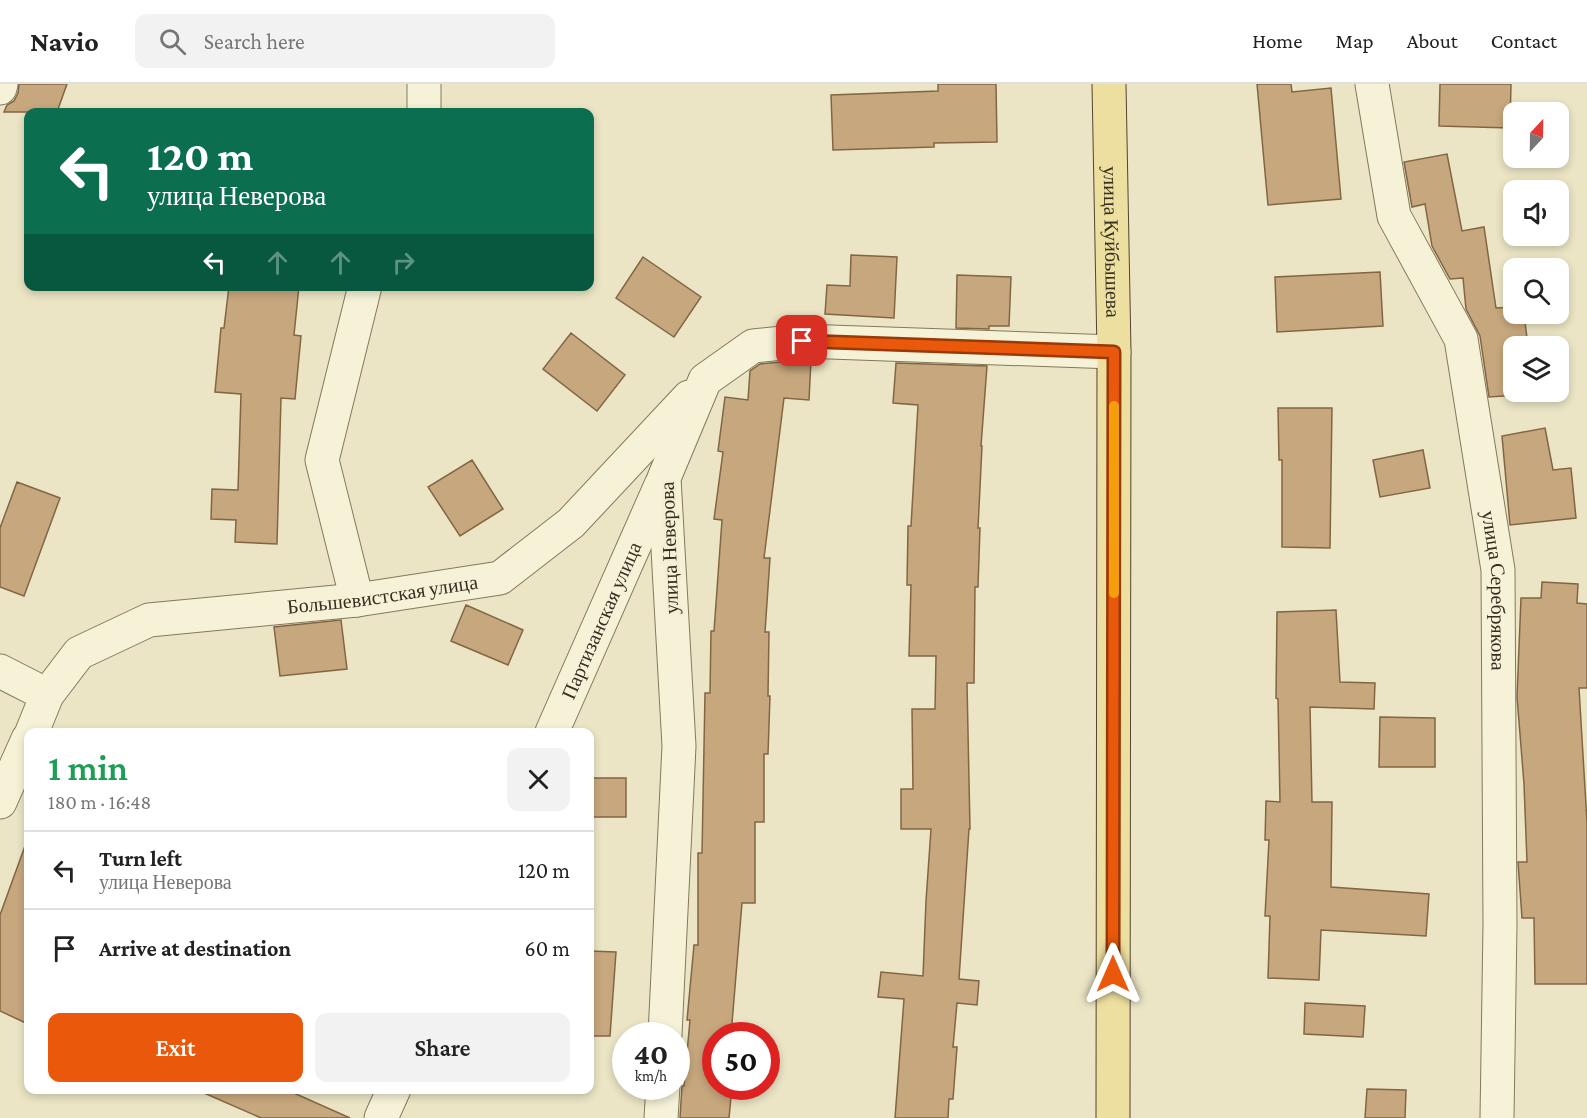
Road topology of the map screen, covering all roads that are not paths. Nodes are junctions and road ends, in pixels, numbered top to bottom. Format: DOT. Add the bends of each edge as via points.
graph roads {
  1 [pos="424,84"];
  2 [pos="1109,84"];
  3 [pos="1372,84"];
  4 [pos="424,108"];
  5 [pos="364,291"];
  6 [pos="1114,352"];
  7 [pos="705,380"];
  8 [pos="664,478"];
  9 [pos="357,600"];
  10 [pos="0,671"];
  11 [pos="47,695"];
  12 [pos="34,728"];
  13 [pos="554,728"];
  14 [pos="24,749"];
  15 [pos="0,802"];
  16 [pos="666,1022"];
  17 [pos="392,1094"];
  18 [pos="662,1100"];
  19 [pos="381,1118"];
  20 [pos="661,1118"];
  21 [pos="1113,1118"];
  22 [pos="1497,1118"];
  1 -- 4 [label="street"];
  2 -- 6 [label="main road, улица Куйбышева"];
  3 -- 22 [label="street, улица Серебрякова" via="1394,216 1461,339 1498,570"];
  5 -- 9 [label="street" via="322,460"];
  6 -- 7 [label="street" via="802,341 753,346"];
  6 -- 21 [label="main road, улица Куйбышева"];
  7 -- 8 [label="street, улица Неверова"];
  7 -- 9 [label="street, Большевистская улица" via="571,523 500,578"];
  8 -- 13 [label="street, Партизанская улица"];
  8 -- 16 [label="street, улица Неверова" via="679,746"];
  9 -- 11 [label="street, Большевистская улица" via="149,620 79,653"];
  10 -- 11 [label="street"];
  11 -- 12 [label="street, Большевистская улица"];
  14 -- 15 [label="street"];
  17 -- 19 [label="street"];
  18 -- 20 [label="street"];
}
